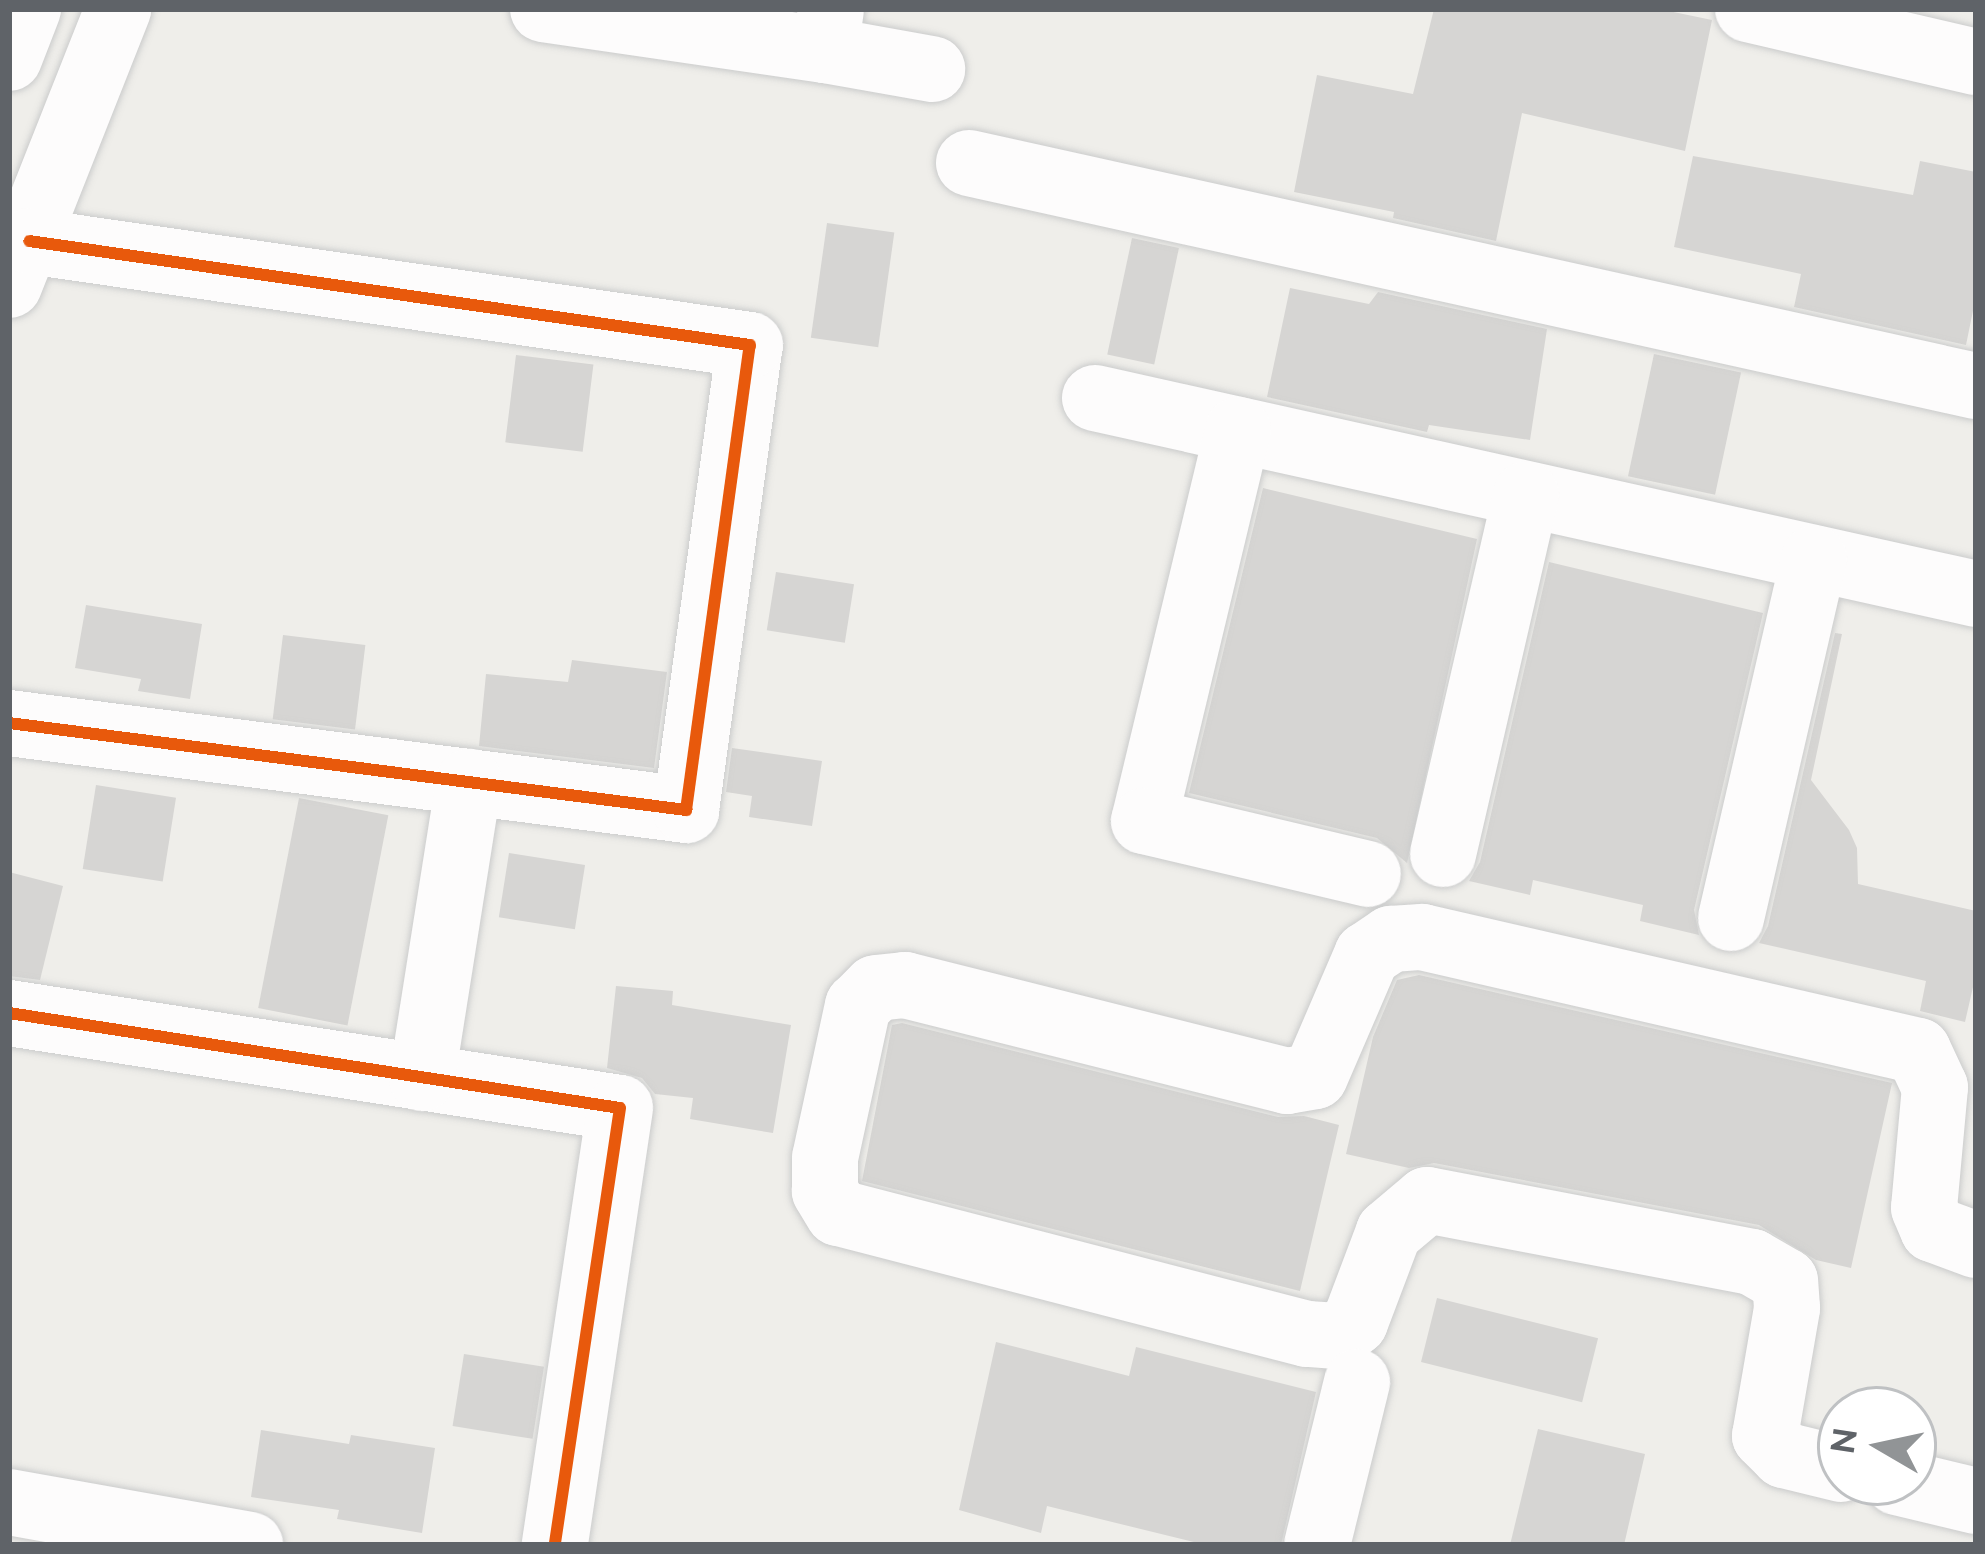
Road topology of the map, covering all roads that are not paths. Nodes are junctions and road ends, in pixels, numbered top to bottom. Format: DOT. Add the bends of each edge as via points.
graph roads {
  1 [pos="28,9"];
  2 [pos="118,9"];
  3 [pos="543,9"];
  4 [pos="1748,9"];
  5 [pos="828,30"];
  6 [pos="9,58"];
  7 [pos="1976,62"];
  8 [pos="932,69"];
  9 [pos="969,163"];
  10 [pos="19,263"];
  11 [pos="1976,386"];
  12 [pos="1095,398"];
  13 [pos="1238,430"];
  14 [pos="1526,494"];
  15 [pos="1814,558"];
  16 [pos="1976,594"];
  17 [pos="9,723"];
  18 [pos="469,782"];
  19 [pos="1443,854"];
  20 [pos="1368,874"];
  21 [pos="1731,918"];
  22 [pos="9,1013"];
  23 [pos="422,1078"];
  24 [pos="1976,1245"];
  25 [pos="1357,1382"];
  26 [pos="1817,1463"];
  27 [pos="1937,1492"];
  28 [pos="1976,1501"];
  29 [pos="9,1502"];
  30 [pos="250,1545"];
  31 [pos="555,1545"];
  32 [pos="1317,1545"];
  1 -- 6 [label="street"];
  2 -- 10 [label="street"];
  3 -- 5 [label="street"];
  4 -- 7 [label="street"];
  5 -- 8 [label="street"];
  9 -- 11 [label="street"];
  10 -- 18 [label="street" via="750,345 686,810"];
  12 -- 13 [label="street"];
  13 -- 14 [label="street"];
  13 -- 20 [label="street" via="1144,821"];
  14 -- 15 [label="street"];
  14 -- 19 [label="street"];
  15 -- 16 [label="street"];
  15 -- 21 [label="street"];
  17 -- 18 [label="street"];
  18 -- 23 [label="street"];
  22 -- 23 [label="street"];
  23 -- 31 [label="street" via="620,1108"];
  24 -- 26 [label="street" via="1933,1229 1924,1208 1935,1087 1918,1051 1422,937 1391,939 1367,955 1315,1076 1287,1081 905,985 876,988 858,1006 826,1157 825,1191 838,1213 1336,1336 1355,1322 1389,1232 1427,1200 1752,1262 1785,1281 1765,1436 1784,1455"];
  25 -- 32 [label="street"];
  27 -- 28 [label="street"];
  29 -- 30 [label="street"];
}
